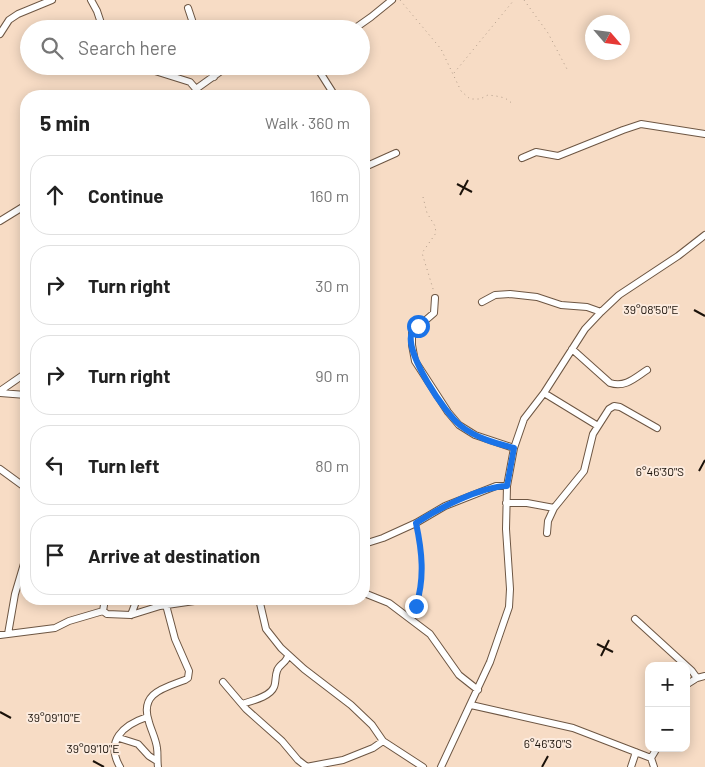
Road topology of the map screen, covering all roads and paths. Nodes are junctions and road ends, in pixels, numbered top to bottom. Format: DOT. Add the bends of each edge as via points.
graph roads {
  1 [pos="52,0"];
  2 [pos="91,0"];
  3 [pos="392,0"];
  4 [pos="400,0"];
  5 [pos="514,0"];
  6 [pos="524,0"];
  7 [pos="188,8"];
  8 [pos="100,20"];
  9 [pos="192,20"];
  10 [pos="368,20"];
  11 [pos="0,34"];
  12 [pos="568,72"];
  13 [pos="454,74"];
  14 [pos="168,75"];
  15 [pos="212,75"];
  16 [pos="218,75"];
  17 [pos="322,75"];
  18 [pos="214,78"];
  19 [pos="196,89"];
  20 [pos="331,90"];
  21 [pos="513,104"];
  22 [pos="705,134"];
  23 [pos="396,153"];
  24 [pos="522,158"];
  25 [pos="370,165"];
  26 [pos="423,197"];
  27 [pos="20,209"];
  28 [pos="0,221"];
  29 [pos="705,235"];
  30 [pos="435,298"];
  31 [pos="482,302"];
  32 [pos="601,312"];
  33 [pos="572,349"];
  34 [pos="647,370"];
  35 [pos="20,377"];
  36 [pos="0,392"];
  37 [pos="544,393"];
  38 [pos="20,394"];
  39 [pos="598,426"];
  40 [pos="657,428"];
  41 [pos="514,448"];
  42 [pos="0,469"];
  43 [pos="20,484"];
  44 [pos="507,486"];
  45 [pos="506,503"];
  46 [pos="554,508"];
  47 [pos="416,523"];
  48 [pos="547,532"];
  49 [pos="370,542"];
  50 [pos="20,577"];
  51 [pos="370,595"];
  52 [pos="104,605"];
  53 [pos="136,605"];
  54 [pos="166,605"];
  55 [pos="260,605"];
  56 [pos="104,611"];
  57 [pos="131,616"];
  58 [pos="410,618"];
  59 [pos="635,619"];
  60 [pos="8,634"];
  61 [pos="0,635"];
  62 [pos="288,655"];
  63 [pos="705,676"];
  64 [pos="697,678"];
  65 [pos="224,682"];
  66 [pos="690,682"];
  67 [pos="478,690"];
  68 [pos="242,704"];
  69 [pos="471,704"];
  70 [pos="147,716"];
  71 [pos="119,738"];
  72 [pos="383,741"];
  73 [pos="636,752"];
  74 [pos="655,752"];
  75 [pos="651,758"];
  76 [pos="158,764"];
  77 [pos="325,764"];
  78 [pos="120,767"];
  79 [pos="307,767"];
  80 [pos="334,767"];
  81 [pos="423,767"];
  82 [pos="441,767"];
  83 [pos="631,767"];
  84 [pos="654,767"];
  1 -- 11 [label="street" via="18,14 9,20"];
  2 -- 8 [label="street"];
  3 -- 10 [label="street"];
  4 -- 13 [label="path" via="441,49"];
  5 -- 13 [label="path"];
  6 -- 12 [label="path" via="548,33"];
  7 -- 9 [label="street"];
  13 -- 21 [label="path" via="461,91 470,99 488,95 505,98"];
  14 -- 19 [label="street" via="190,82"];
  15 -- 18 [label="street"];
  16 -- 18 [label="street"];
  17 -- 20 [label="street"];
  18 -- 19 [label="street"];
  22 -- 24 [label="street" via="641,124 558,156 536,152"];
  23 -- 25 [label="street"];
  26 -- 30 [label="path" via="436,233 422,253"];
  27 -- 28 [label="street"];
  29 -- 32 [label="street" via="619,295"];
  30 -- 41 [label="street" via="434,313 412,332 415,361 459,425 496,444"];
  31 -- 32 [label="street" via="495,295 537,296"];
  32 -- 33 [label="street"];
  33 -- 34 [label="street" via="616,385 623,385"];
  33 -- 37 [label="street"];
  35 -- 36 [label="street"];
  36 -- 38 [label="street"];
  37 -- 39 [label="street"];
  37 -- 41 [label="street" via="524,419"];
  39 -- 40 [label="street" via="614,406"];
  39 -- 46 [label="street" via="584,471"];
  41 -- 44 [label="street"];
  42 -- 43 [label="street"];
  44 -- 45 [label="street"];
  44 -- 47 [label="street" via="496,486 450,504"];
  45 -- 46 [label="street"];
  45 -- 67 [label="street" via="509,607"];
  46 -- 48 [label="street"];
  47 -- 49 [label="street"];
  47 -- 58 [label="path" via="423,569 420,593"];
  50 -- 60 [label="street"];
  51 -- 58 [label="street" via="389,603"];
  52 -- 56 [label="street"];
  53 -- 57 [label="street"];
  54 -- 57 [label="street"];
  54 -- 70 [label="street" via="189,675 151,696 146,704"];
  55 -- 62 [label="street" via="266,629"];
  56 -- 57 [label="street"];
  56 -- 60 [label="street" via="55,628"];
  58 -- 67 [label="street" via="430,634 459,676"];
  59 -- 64 [label="street"];
  60 -- 61 [label="street"];
  62 -- 68 [label="street" via="276,672 272,691"];
  62 -- 72 [label="street" via="351,705"];
  63 -- 64 [label="street"];
  64 -- 66 [label="street"];
  65 -- 68 [label="street"];
  67 -- 69 [label="street"];
  68 -- 79 [label="street"];
  69 -- 73 [label="street" via="573,728"];
  69 -- 82 [label="street"];
  70 -- 71 [label="street" via="130,723"];
  70 -- 76 [label="street" via="158,748"];
  71 -- 76 [label="street" via="138,744"];
  71 -- 78 [label="street" via="114,745 115,759"];
  72 -- 77 [label="street" via="359,754"];
  72 -- 81 [label="street"];
  73 -- 75 [label="street"];
  73 -- 83 [label="street"];
  74 -- 75 [label="street"];
  75 -- 84 [label="street"];
  77 -- 79 [label="street"];
  77 -- 80 [label="street"];
}
